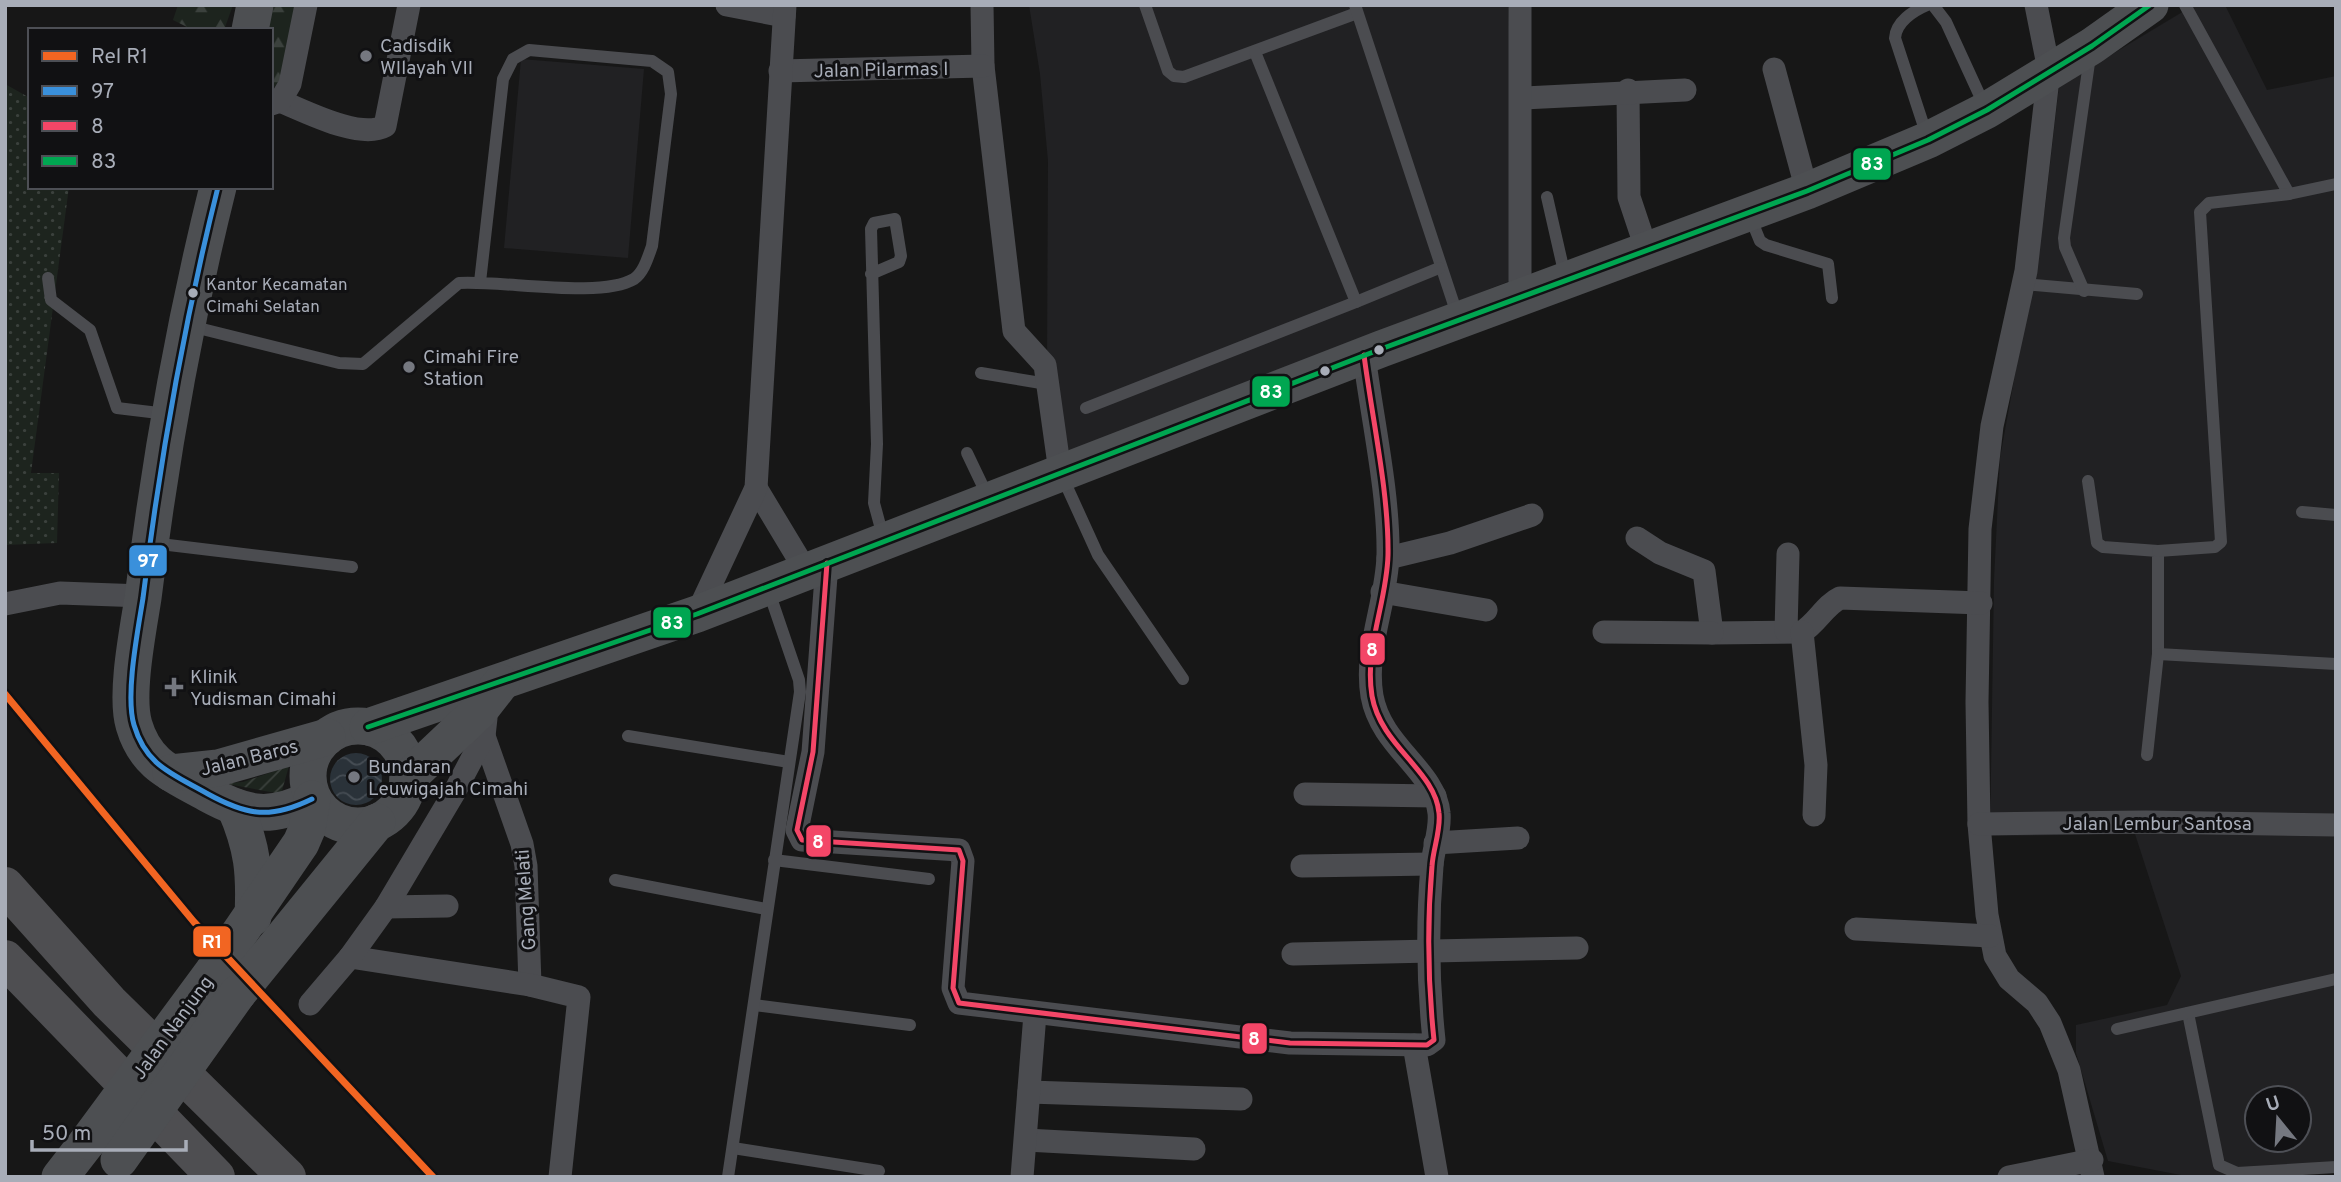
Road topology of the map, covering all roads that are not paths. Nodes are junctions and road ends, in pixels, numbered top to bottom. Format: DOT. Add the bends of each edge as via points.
graph roads {
  1 [pos="255,5"];
  2 [pos="306,5"];
  3 [pos="409,5"];
  4 [pos="727,5"];
  5 [pos="982,5"];
  6 [pos="1145,5"];
  7 [pos="1520,5"];
  8 [pos="1927,5"];
  9 [pos="1933,5"];
  10 [pos="2036,5"];
  11 [pos="2150,5"];
  12 [pos="2185,5"];
  13 [pos="1356,9"];
  14 [pos="785,10"];
  15 [pos="250,28"];
  16 [pos="2092,46"];
  17 [pos="1255,52"];
  18 [pos="984,66"];
  19 [pos="1774,69"];
  20 [pos="2049,70"];
  21 [pos="779,71"];
  22 [pos="1628,90"];
  23 [pos="1685,90"];
  24 [pos="1522,98"];
  25 [pos="276,102"];
  26 [pos="1987,110"];
  27 [pos="1928,140"];
  28 [pos="2336,184"];
  29 [pos="218,189"];
  30 [pos="1807,191"];
  31 [pos="2289,194"];
  32 [pos="1546,197"];
  33 [pos="1748,213"];
  34 [pos="1647,251"];
  35 [pos="1439,268"];
  36 [pos="871,274"];
  37 [pos="48,278"];
  38 [pos="1566,280"];
  39 [pos="480,282"];
  40 [pos="2023,284"];
  41 [pos="2084,291"];
  42 [pos="2137,295"];
  43 [pos="1520,297"];
  44 [pos="1832,298"];
  45 [pos="1356,302"];
  46 [pos="1458,319"];
  47 [pos="186,324"];
  48 [pos="1364,355"];
  49 [pos="981,373"];
  50 [pos="1047,384"];
  51 [pos="1086,408"];
  52 [pos="167,414"];
  53 [pos="967,453"];
  54 [pos="1060,472"];
  55 [pos="2088,481"];
  56 [pos="756,488"];
  57 [pos="989,499"];
  58 [pos="2302,513"];
  59 [pos="2336,514"];
  60 [pos="1532,516"];
  61 [pos="1637,538"];
  62 [pos="885,540"];
  63 [pos="148,543"];
  64 [pos="2158,551"];
  65 [pos="1788,554"];
  66 [pos="1388,558"];
  67 [pos="352,567"];
  68 [pos="816,567"];
  69 [pos="767,586"];
  70 [pos="1382,592"];
  71 [pos="143,596"];
  72 [pos="1980,603"];
  73 [pos="5,604"];
  74 [pos="1486,610"];
  75 [pos="697,614"];
  76 [pos="1604,632"];
  77 [pos="1794,632"];
  78 [pos="1712,633"];
  79 [pos="2158,654"];
  80 [pos="2336,664"];
  81 [pos="1183,679"];
  82 [pos="489,709"];
  83 [pos="369,726"];
  84 [pos="628,736"];
  85 [pos="327,737"];
  86 [pos="2147,755"];
  87 [pos="789,762"];
  88 [pos="171,773"];
  89 [pos="408,778"];
  90 [pos="1305,794"];
  91 [pos="1435,796"];
  92 [pos="312,799"];
  93 [pos="235,807"];
  94 [pos="1814,815"];
  95 [pos="377,822"];
  96 [pos="1979,824"];
  97 [pos="2336,825"];
  98 [pos="1518,838"];
  99 [pos="1433,854"];
  100 [pos="774,860"];
  101 [pos="1302,866"];
  102 [pos="929,879"];
  103 [pos="615,880"];
  104 [pos="5,886"];
  105 [pos="447,906"];
  106 [pos="386,907"];
  107 [pos="766,909"];
  108 [pos="253,917"];
  109 [pos="1856,929"];
  110 [pos="1990,936"];
  111 [pos="1577,948"];
  112 [pos="1429,952"];
  113 [pos="1293,954"];
  114 [pos="350,957"];
  115 [pos="5,959"];
  116 [pos="2336,979"];
  117 [pos="227,981"];
  118 [pos="530,985"];
  119 [pos="310,1004"];
  120 [pos="754,1005"];
  121 [pos="2188,1013"];
  122 [pos="1035,1014"];
  123 [pos="910,1025"];
  124 [pos="2117,1029"];
  125 [pos="1414,1045"];
  126 [pos="1029,1092"];
  127 [pos="1241,1098"];
  128 [pos="1026,1140"];
  129 [pos="733,1148"];
  130 [pos="1194,1149"];
  131 [pos="104,1159"];
  132 [pos="2336,1167"];
  133 [pos="2092,1168"];
  134 [pos="878,1171"];
  135 [pos="60,1177"];
  136 [pos="216,1177"];
  137 [pos="287,1177"];
  138 [pos="560,1177"];
  139 [pos="728,1177"];
  140 [pos="1023,1177"];
  141 [pos="1437,1177"];
  142 [pos="2009,1177"];
  1 -- 15 [label="main road"];
  2 -- 25 [label="street" via="290,84"];
  3 -- 25 [label="street" via="385,126 377,130 338,125"];
  4 -- 14 [label="street"];
  5 -- 18 [label="street"];
  6 -- 17 [label="lane" via="1168,71 1174,76 1184,77"];
  7 -- 24 [label="street"];
  8 -- 27 [label="lane" via="1897,27 1895,38"];
  9 -- 26 [label="lane" via="1947,22"];
  10 -- 20 [label="street"];
  11 -- 16 [label="main road"];
  12 -- 31 [label="lane"];
  13 -- 17 [label="lane"];
  13 -- 35 [label="lane"];
  14 -- 21 [label="street"];
  16 -- 20 [label="main road"];
  16 -- 41 [label="lane" via="2064,238"];
  17 -- 45 [label="lane"];
  18 -- 21 [label="street, Jalan Pilarmas I"];
  18 -- 50 [label="street" via="1014,331 1045,365"];
  19 -- 30 [label="street"];
  20 -- 26 [label="main road"];
  20 -- 40 [label="street"];
  21 -- 56 [label="street"];
  22 -- 23 [label="street"];
  22 -- 24 [label="street"];
  22 -- 34 [label="street" via="1629,197"];
  24 -- 43 [label="street"];
  26 -- 27 [label="main road"];
  27 -- 30 [label="main road"];
  28 -- 31 [label="lane"];
  29 -- 47 [label="main road, Jalan Baros"];
  30 -- 33 [label="main road"];
  31 -- 64 [label="lane" via="2208,203 2200,212 2221,542 2215,547"];
  32 -- 38 [label="lane"];
  33 -- 34 [label="main road"];
  33 -- 44 [label="lane" via="1766,245 1828,264"];
  34 -- 38 [label="main road"];
  35 -- 45 [label="lane"];
  35 -- 46 [label="lane"];
  36 -- 62 [label="lane" via="877,394 874,503"];
  37 -- 52 [label="lane" via="51,300 90,330 117,408"];
  38 -- 43 [label="main road"];
  39 -- 39 [label="lane" via="600,288 634,279 652,246 671,94 668,72 652,61 529,50 513,59 503,79"];
  39 -- 47 [label="lane" via="459,283 362,365"];
  40 -- 41 [label="lane"];
  40 -- 72 [label="street" via="1992,426 1980,529"];
  41 -- 42 [label="lane"];
  43 -- 46 [label="main road"];
  45 -- 51 [label="lane"];
  46 -- 48 [label="main road"];
  47 -- 52 [label="main road, Jalan Baros"];
  48 -- 54 [label="main road"];
  48 -- 66 [label="street"];
  49 -- 50 [label="lane"];
  50 -- 54 [label="street"];
  52 -- 63 [label="main road, Jalan Baros"];
  53 -- 57 [label="lane"];
  54 -- 57 [label="main road"];
  54 -- 81 [label="lane" via="1098,555"];
  55 -- 64 [label="lane" via="2097,543"];
  56 -- 68 [label="street"];
  56 -- 75 [label="street"];
  57 -- 62 [label="main road"];
  58 -- 59 [label="lane"];
  60 -- 66 [label="street"];
  61 -- 78 [label="street" via="1704,571"];
  62 -- 68 [label="main road"];
  63 -- 67 [label="lane"];
  63 -- 71 [label="main road, Jalan Baros"];
  64 -- 79 [label="lane"];
  65 -- 77 [label="street"];
  66 -- 70 [label="street"];
  68 -- 69 [label="main road"];
  68 -- 122 [label="street" via="820,678 799,836 802,840 959,850 963,861 953,988 956,1001"];
  69 -- 75 [label="main road"];
  69 -- 87 [label="lane" via="799,680"];
  70 -- 74 [label="street"];
  70 -- 91 [label="street" via="1371,669 1374,708 1388,737"];
  71 -- 73 [label="street" via="60,593"];
  71 -- 88 [label="main road, Jalan Baros" via="133,723 153,763"];
  72 -- 77 [label="street" via="1840,598 1814,625"];
  72 -- 96 [label="street"];
  75 -- 82 [label="main road"];
  76 -- 78 [label="street"];
  77 -- 78 [label="street"];
  77 -- 94 [label="street" via="1816,765"];
  79 -- 80 [label="lane"];
  79 -- 86 [label="lane"];
  82 -- 83 [label="main road"];
  82 -- 89 [label="main road"];
  82 -- 106 [label="street"];
  82 -- 118 [label="street, Gang Melati" via="524,855"];
  83 -- 85 [label="main road" via="347,728"];
  83 -- 89 [label="main road" via="398,745"];
  84 -- 87 [label="lane"];
  85 -- 88 [label="main road, Jalan Baros" via="218,768"];
  85 -- 92 [label="main road" via="318,746 309,770"];
  87 -- 100 [label="lane"];
  88 -- 93 [label="main road, Jalan Baros"];
  89 -- 95 [label="main road" via="399,804"];
  90 -- 91 [label="street"];
  91 -- 99 [label="street" via="1440,817"];
  92 -- 93 [label="main road, Jalan Baros" via="287,811 268,813"];
  92 -- 95 [label="main road" via="334,820 356,825"];
  92 -- 108 [label="main road, Jalan Nanjung" via="301,843"];
  93 -- 108 [label="main road" via="254,860"];
  95 -- 117 [label="main road, Jalan Nanjung"];
  96 -- 97 [label="street, Jalan Lembur Santosa"];
  96 -- 110 [label="street"];
  98 -- 99 [label="street"];
  99 -- 101 [label="street"];
  99 -- 112 [label="street"];
  100 -- 102 [label="lane"];
  100 -- 107 [label="lane"];
  103 -- 107 [label="lane"];
  104 -- 137 [label="highway" via="109,1002"];
  105 -- 106 [label="street"];
  106 -- 114 [label="street"];
  107 -- 120 [label="lane"];
  108 -- 117 [label="main road, Jalan Nanjung"];
  109 -- 110 [label="street"];
  110 -- 133 [label="street" via="2000,969 2050,1023 2069,1070"];
  111 -- 112 [label="street"];
  112 -- 113 [label="street"];
  112 -- 125 [label="street" via="1434,1040"];
  114 -- 118 [label="street"];
  114 -- 119 [label="street"];
  115 -- 136 [label="highway"];
  116 -- 121 [label="lane"];
  117 -- 131 [label="main road, Jalan Nanjung, bridge"];
  118 -- 138 [label="street" via="575,995 581,1003"];
  120 -- 123 [label="lane"];
  120 -- 129 [label="lane"];
  121 -- 124 [label="lane"];
  121 -- 132 [label="lane" via="2219,1165 2236,1173"];
  122 -- 125 [label="street" via="1290,1043"];
  122 -- 126 [label="street"];
  125 -- 141 [label="street"];
  126 -- 127 [label="street"];
  126 -- 128 [label="street"];
  128 -- 130 [label="street"];
  128 -- 140 [label="street"];
  129 -- 134 [label="lane"];
  129 -- 139 [label="lane"];
  131 -- 135 [label="main road, Jalan Nanjung"];
  133 -- 142 [label="street"];
}
